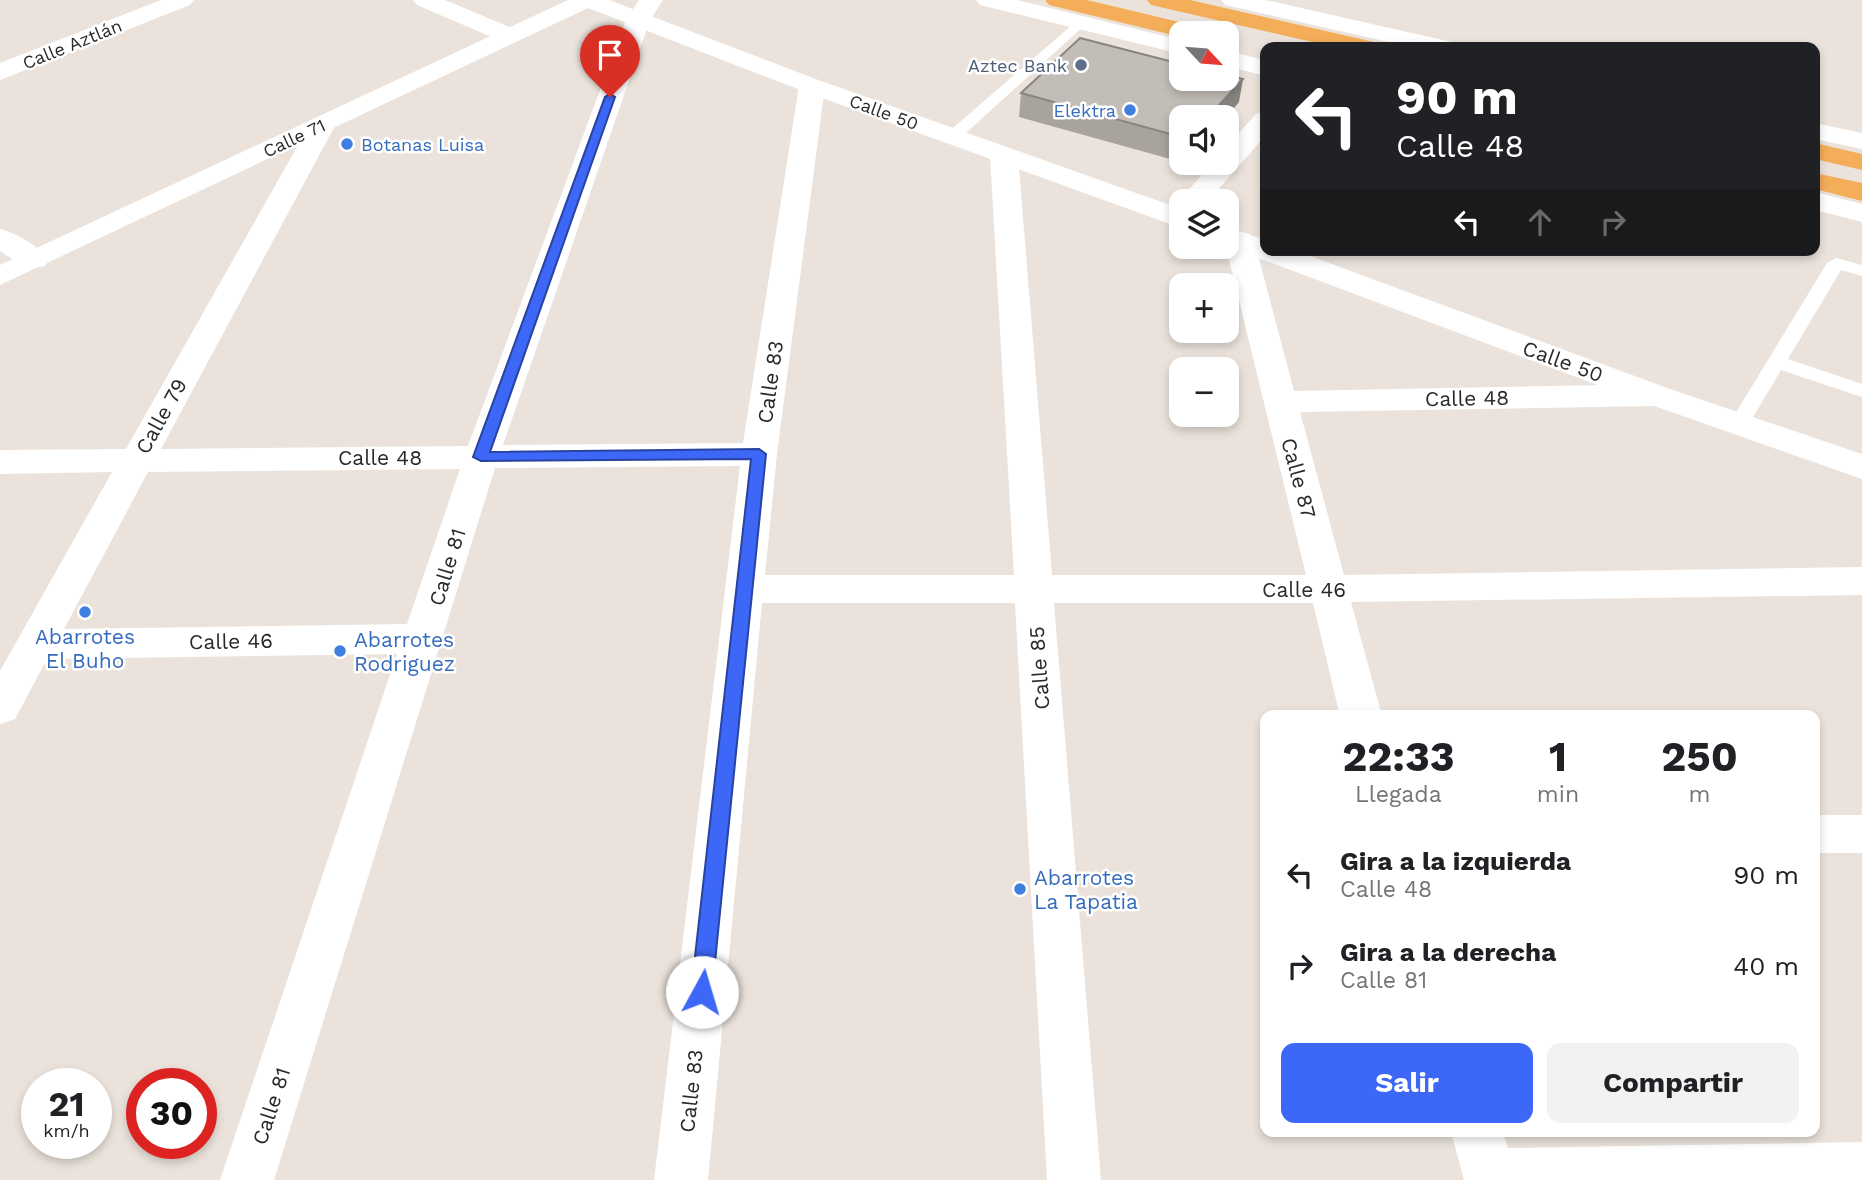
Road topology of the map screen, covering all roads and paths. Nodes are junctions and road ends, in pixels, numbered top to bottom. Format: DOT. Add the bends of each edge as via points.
graph roads {
  1 [pos="182,0"];
  2 [pos="425,0"];
  3 [pos="587,0"];
  4 [pos="988,0"];
  5 [pos="1057,0"];
  6 [pos="1159,0"];
  7 [pos="1233,0"];
  8 [pos="644,10"];
  9 [pos="1080,22"];
  10 [pos="1169,27"];
  11 [pos="510,36"];
  12 [pos="1343,42"];
  13 [pos="1421,42"];
  14 [pos="1169,44"];
  15 [pos="1239,44"];
  16 [pos="1260,49"];
  17 [pos="1239,61"];
  18 [pos="1260,67"];
  19 [pos="0,72"];
  20 [pos="812,86"];
  21 [pos="323,124"];
  22 [pos="1260,126"];
  23 [pos="1820,132"];
  24 [pos="952,137"];
  25 [pos="1862,141"];
  26 [pos="1820,152"];
  27 [pos="1004,156"];
  28 [pos="1862,162"];
  29 [pos="1820,182"];
  30 [pos="1204,189"];
  31 [pos="1862,192"];
  32 [pos="1820,202"];
  33 [pos="1169,209"];
  34 [pos="1862,213"];
  35 [pos="0,238"];
  36 [pos="1249,244"];
  37 [pos="1281,256"];
  38 [pos="34,260"];
  39 [pos="1862,271"];
  40 [pos="0,276"];
  41 [pos="1777,362"];
  42 [pos="1862,391"];
  43 [pos="1654,394"];
  44 [pos="1279,402"];
  45 [pos="1740,424"];
  46 [pos="759,454"];
  47 [pos="481,457"];
  48 [pos="138,458"];
  49 [pos="0,462"];
  50 [pos="1862,467"];
  51 [pos="1862,581"];
  52 [pos="746,589"];
  53 [pos="1034,589"];
  54 [pos="1328,589"];
  55 [pos="424,639"];
  56 [pos="37,644"];
  57 [pos="0,708"];
  58 [pos="1359,710"];
  59 [pos="1820,834"];
  60 [pos="1862,834"];
  61 [pos="1486,1162"];
  62 [pos="1862,1168"];
  63 [pos="247,1180"];
  64 [pos="681,1180"];
  65 [pos="1074,1180"];
  1 -- 19 [label="street, Calle Aztlán"];
  2 -- 11 [label="street"];
  3 -- 8 [label="street, Calle 50"];
  3 -- 11 [label="street, Calle 71"];
  4 -- 9 [label="street"];
  5 -- 10 [label="highway"];
  6 -- 12 [label="highway"];
  7 -- 13 [label="street"];
  8 -- 20 [label="street, Calle 50"];
  8 -- 47 [label="street, Calle 81"];
  9 -- 14 [label="street"];
  9 -- 24 [label="lane"];
  11 -- 21 [label="street, Calle 71"];
  15 -- 16 [label="highway"];
  17 -- 18 [label="street"];
  20 -- 24 [label="street, Calle 50"];
  20 -- 46 [label="street, Calle 83"];
  21 -- 38 [label="street, Calle 71"];
  21 -- 48 [label="street, Calle 79"];
  22 -- 30 [label="street"];
  23 -- 25 [label="street"];
  24 -- 27 [label="street, Calle 50"];
  26 -- 28 [label="highway"];
  27 -- 33 [label="street, Calle 50"];
  27 -- 53 [label="street, Calle 85"];
  29 -- 31 [label="highway"];
  32 -- 34 [label="street"];
  35 -- 38 [label="street"];
  36 -- 44 [label="street, Calle 87"];
  37 -- 43 [label="street, Calle 50"];
  38 -- 40 [label="street, Calle 71"];
  39 -- 41 [label="lane" via="1836,263"];
  41 -- 42 [label="lane"];
  41 -- 45 [label="lane"];
  43 -- 44 [label="street, Calle 48"];
  43 -- 45 [label="street, Calle 50"];
  44 -- 54 [label="street, Calle 87"];
  45 -- 50 [label="street, Calle 50"];
  46 -- 47 [label="street, Calle 48"];
  46 -- 52 [label="street, Calle 83"];
  47 -- 48 [label="street, Calle 48"];
  47 -- 55 [label="street, Calle 81"];
  48 -- 49 [label="street, Calle 48"];
  48 -- 56 [label="street, Calle 79"];
  51 -- 54 [label="street, Calle 46"];
  52 -- 53 [label="street, Calle 46"];
  52 -- 64 [label="street, Calle 83"];
  53 -- 54 [label="street, Calle 46"];
  53 -- 65 [label="street, Calle 85"];
  54 -- 58 [label="street, Calle 87"];
  55 -- 56 [label="street, Calle 46"];
  55 -- 63 [label="street, Calle 81"];
  56 -- 57 [label="street, Calle 79"];
  59 -- 60 [label="street"];
  61 -- 62 [label="street"];
}
